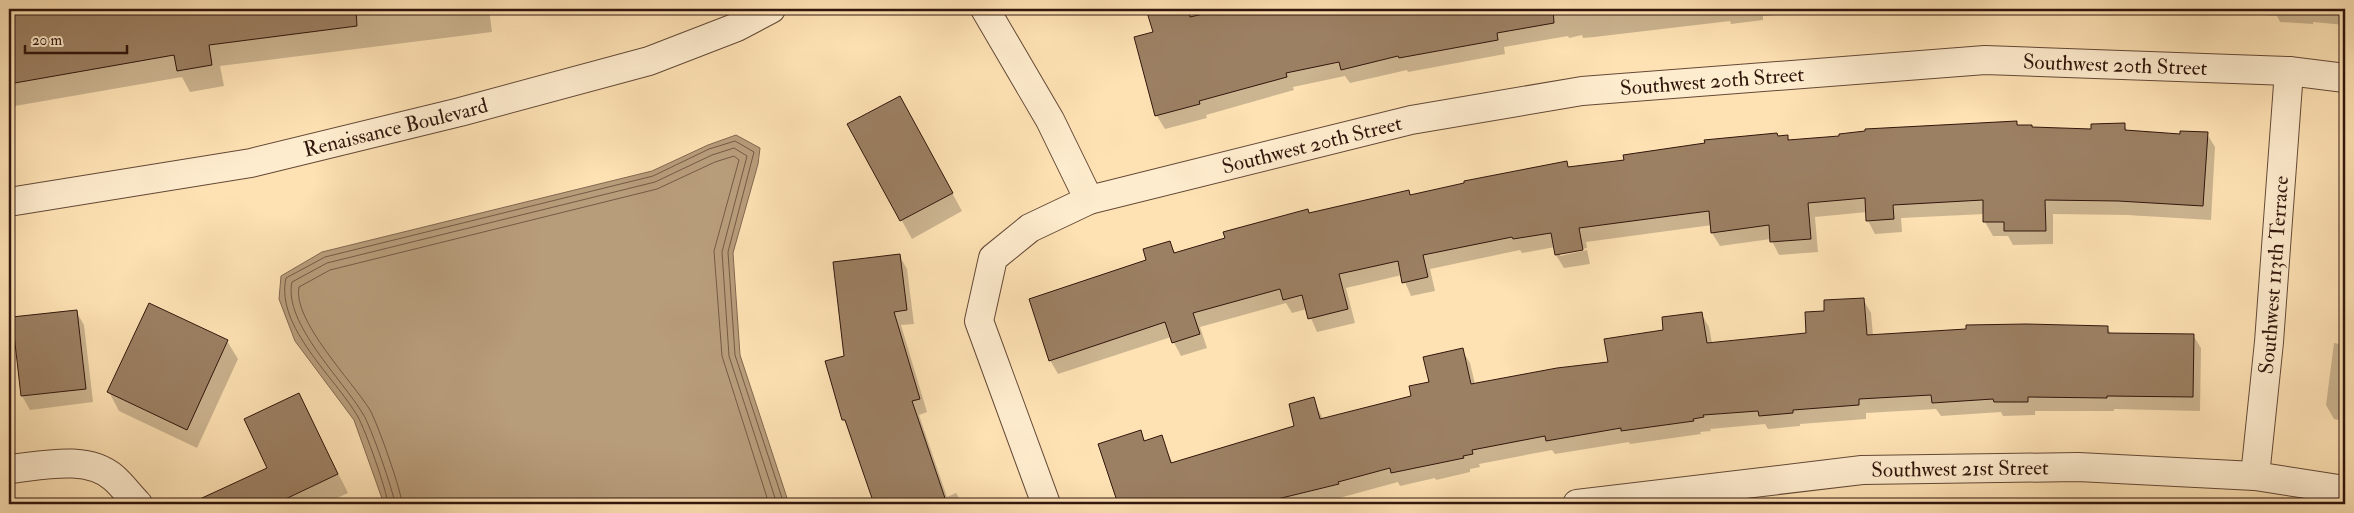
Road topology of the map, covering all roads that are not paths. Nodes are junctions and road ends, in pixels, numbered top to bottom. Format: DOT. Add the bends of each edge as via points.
graph roads {
  1 [pos="771,9"];
  2 [pos="985,9"];
  3 [pos="2289,71"];
  4 [pos="2345,78"];
  5 [pos="1089,200"];
  6 [pos="9,202"];
  7 [pos="9,469"];
  8 [pos="2255,476"];
  9 [pos="2345,490"];
  10 [pos="138,504"];
  11 [pos="1046,504"];
  12 [pos="1577,504"];
  1 -- 6 [label="street, Renaissance Boulevard" via="737,27 649,61 460,112 251,162"];
  2 -- 5 [label="street" via="1050,120"];
  3 -- 4 [label="street, Southwest 20th Street"];
  3 -- 5 [label="street, Southwest 20th Street" via="1985,60 1582,91 1411,120"];
  3 -- 8 [label="street, Southwest 113th Terrace" via="2269,342"];
  5 -- 11 [label="street, Southwest 20th Street" via="1030,228 993,258 979,321"];
  7 -- 10 [label="street" via="55,464 89,465 113,477"];
  8 -- 9 [label="street, Southwest 21st Street"];
  8 -- 12 [label="street, Southwest 21st Street" via="2078,467 1862,470"];
}
